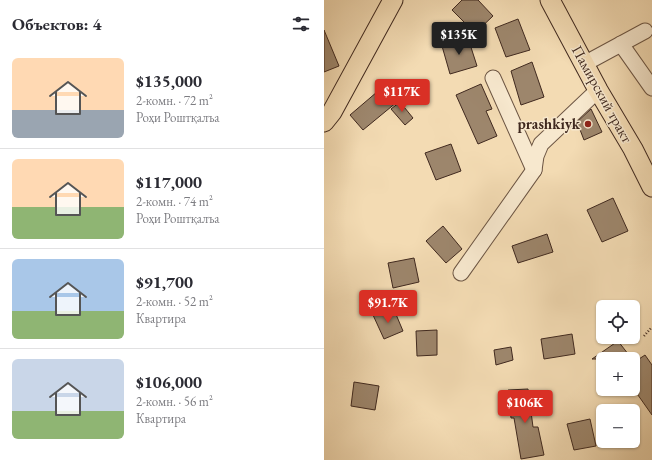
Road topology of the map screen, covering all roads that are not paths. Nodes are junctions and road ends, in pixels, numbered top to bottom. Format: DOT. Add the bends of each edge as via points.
graph roads {
  1 [pos="393,0"];
  2 [pos="550,0"];
  3 [pos="645,31"];
  4 [pos="621,44"];
  5 [pos="584,64"];
  6 [pos="493,78"];
  7 [pos="652,88"];
  8 [pos="598,90"];
  9 [pos="324,122"];
  10 [pos="534,170"];
  11 [pos="652,188"];
  12 [pos="461,273"];
  1 -- 9 [label="main road" via="332,112"];
  2 -- 5 [label="main road, Памирский тракт"];
  3 -- 4 [label="street"];
  4 -- 5 [label="street"];
  4 -- 7 [label="street"];
  5 -- 8 [label="main road, Памирский тракт"];
  6 -- 10 [label="street"];
  8 -- 10 [label="street" via="541,144"];
  8 -- 11 [label="main road, Памирский тракт" via="633,149"];
  10 -- 12 [label="street"];
}
